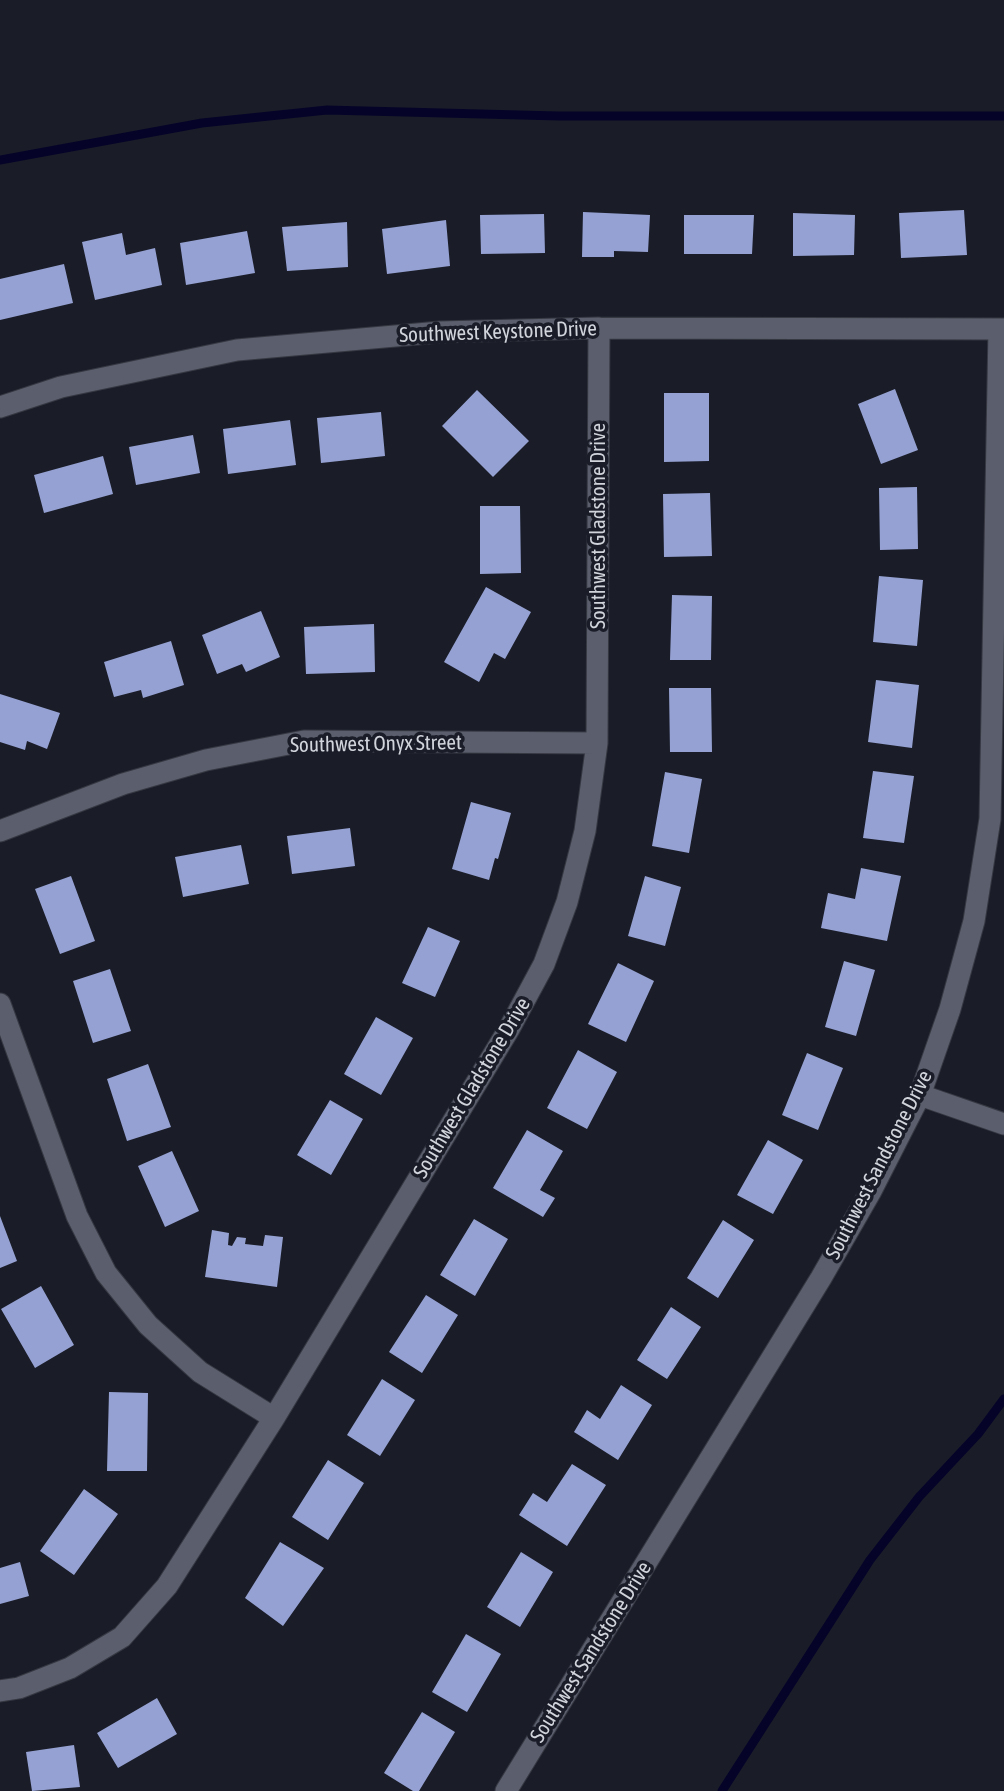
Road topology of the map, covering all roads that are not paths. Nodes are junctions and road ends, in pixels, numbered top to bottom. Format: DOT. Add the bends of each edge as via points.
graph roads {
  1 [pos="599,328"];
  2 [pos="1002,329"];
  3 [pos="0,407"];
  4 [pos="597,743"];
  5 [pos="0,831"];
  6 [pos="0,1004"];
  7 [pos="920,1095"];
  8 [pos="1004,1124"];
  9 [pos="274,1418"];
  10 [pos="0,1691"];
  11 [pos="506,1791"];
  1 -- 2 [label="street, Southwest Keystone Drive"];
  1 -- 3 [label="street, Southwest Keystone Drive" via="440,332 237,350 61,387"];
  1 -- 4 [label="street, Southwest Gladstone Drive"];
  2 -- 7 [label="street, Southwest Sandstone Drive" via="990,819 974,920"];
  4 -- 5 [label="street, Southwest Onyx Street" via="304,741 206,760 122,784"];
  4 -- 9 [label="street, Southwest Gladstone Drive" via="585,831 567,902 544,964"];
  6 -- 9 [label="street" via="77,1216 106,1273 148,1325 201,1372"];
  7 -- 8 [label="street"];
  7 -- 11 [label="street, Southwest Sandstone Drive" via="821,1278"];
  9 -- 10 [label="street, Southwest Gladstone Drive" via="167,1587 122,1637 70,1668"];
}
